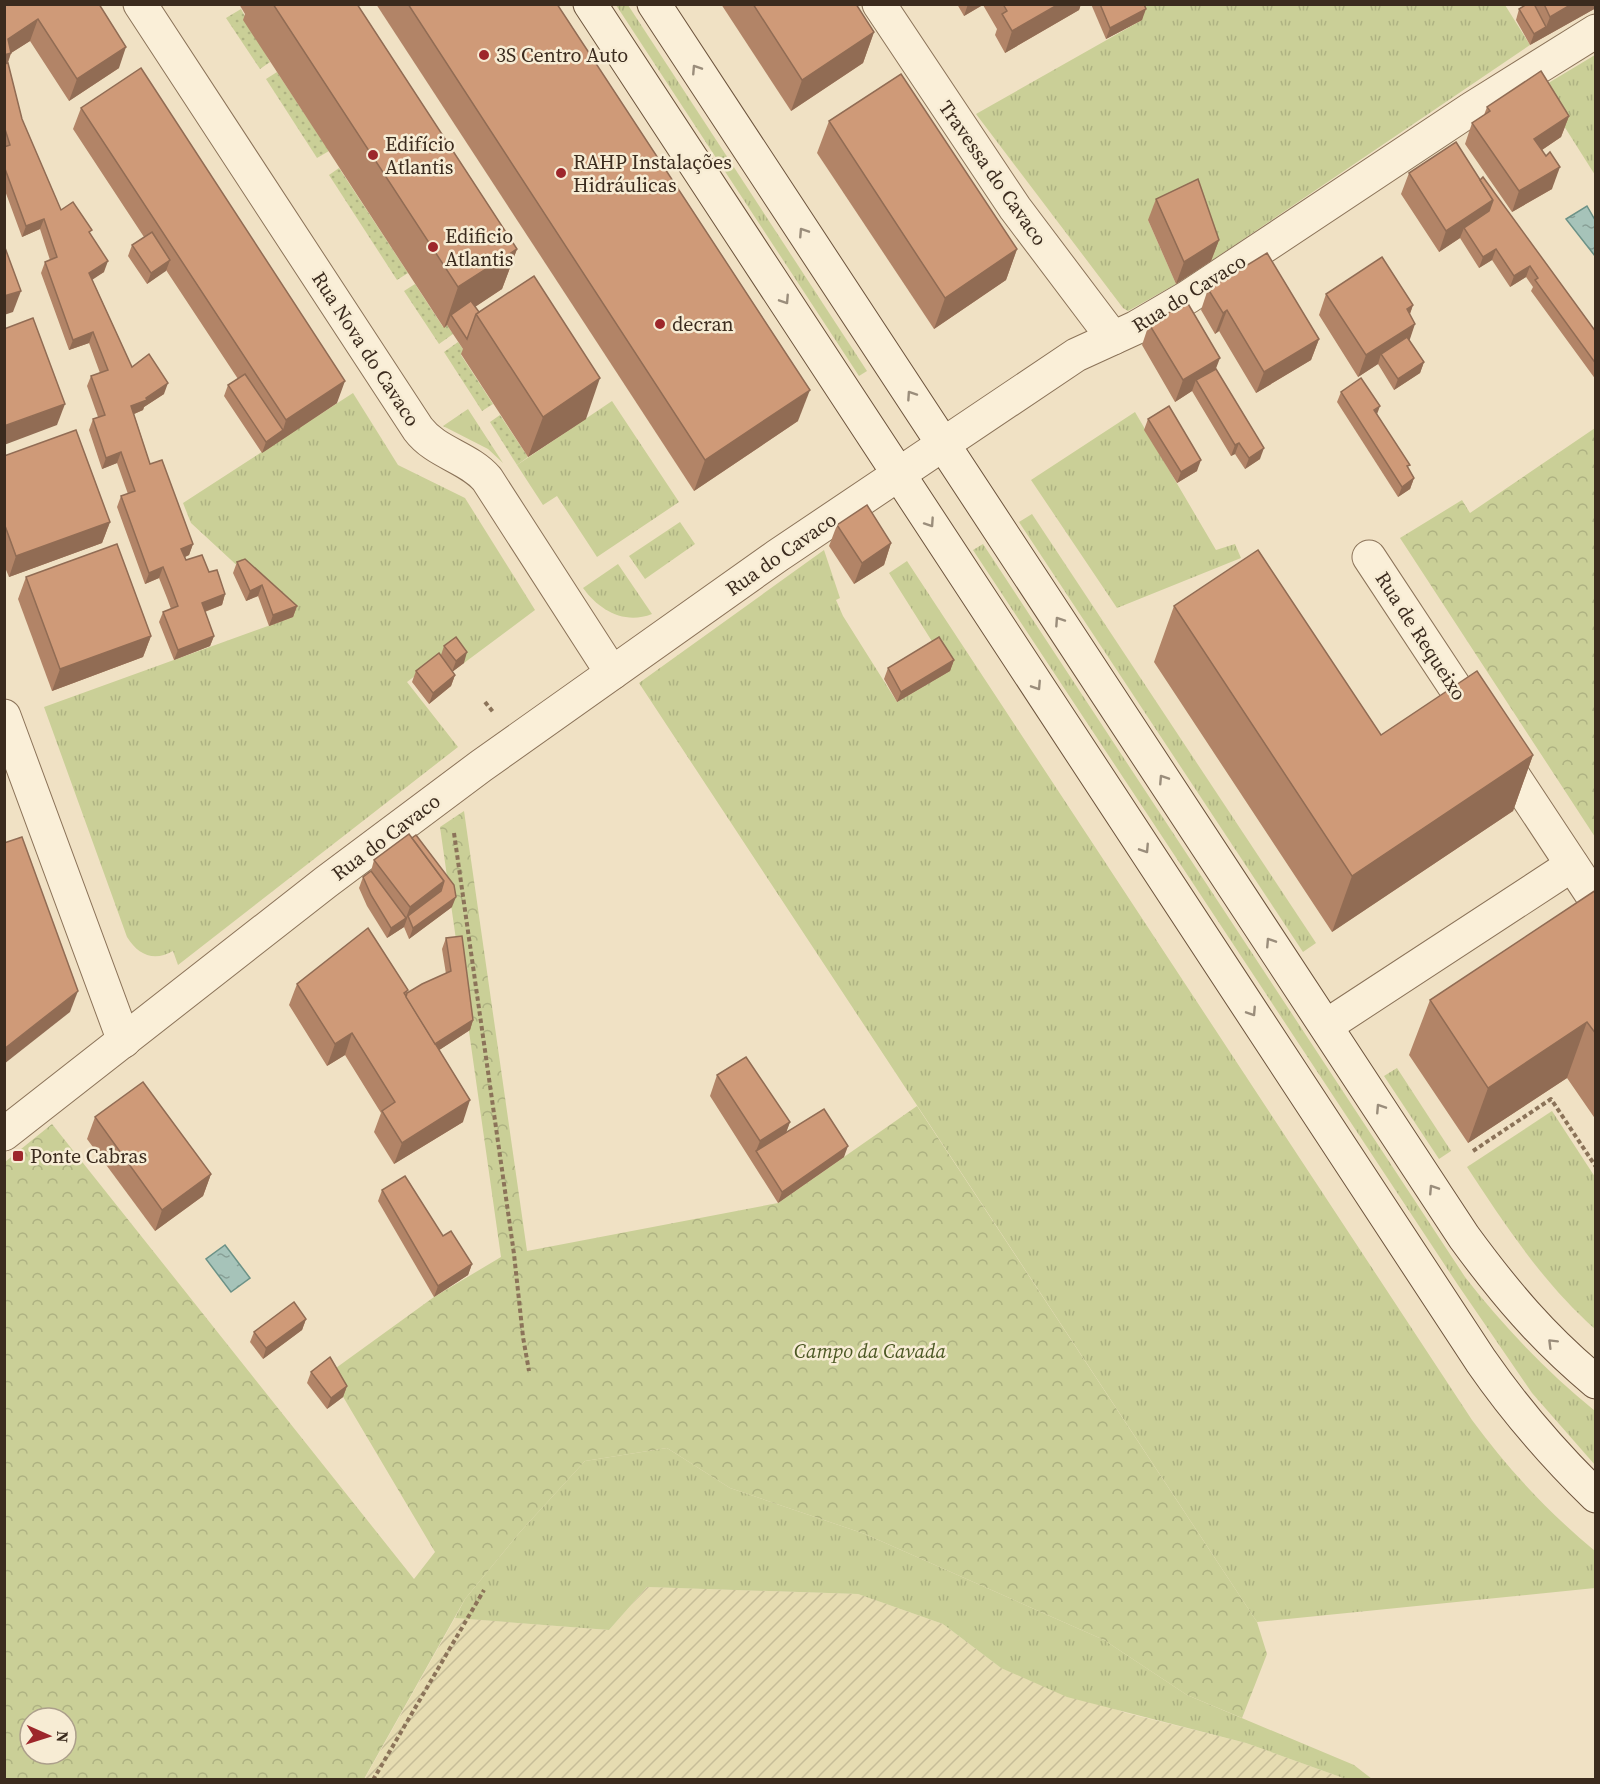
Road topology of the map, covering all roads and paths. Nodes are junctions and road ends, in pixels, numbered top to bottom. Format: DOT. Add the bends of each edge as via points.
graph roads {
  1 [pos="140,4"];
  2 [pos="590,4"];
  3 [pos="654,4"];
  4 [pos="879,4"];
  5 [pos="1596,32"];
  6 [pos="1113,338"];
  7 [pos="943,444"];
  8 [pos="897,475"];
  9 [pos="1369,557"];
  10 [pos="612,672"];
  11 [pos="4,716"];
  12 [pos="449,790"];
  13 [pos="1572,865"];
  14 [pos="1596,901"];
  15 [pos="1326,1026"];
  16 [pos="124,1041"];
  17 [pos="4,1134"];
  18 [pos="1473,1151"];
  19 [pos="1596,1167"];
  20 [pos="530,1371"];
  21 [pos="1596,1382"];
  22 [pos="1596,1496"];
  23 [pos="484,1590"];
  24 [pos="373,1779"];
  1 -- 10 [label="street, Rua Nova do Cavaco" via="418,429 431,443 472,464 488,479"];
  2 -- 8 [label="street, one-way"];
  7 -- 3 [label="street, one-way"];
  4 -- 6 [label="street, Travessa do Cavaco" via="1015,208"];
  5 -- 6 [label="street, Rua do Cavaco" via="1471,109 1188,297"];
  6 -- 7 [label="street, Rua do Cavaco" via="1076,355"];
  7 -- 8 [label="street, Rua do Cavaco"];
  15 -- 7 [label="street, one-way"];
  8 -- 10 [label="street, Rua do Cavaco"];
  8 -- 22 [label="street, one-way" via="1481,1360 1541,1440"];
  9 -- 13 [label="street, Rua de Requeixo"];
  10 -- 12 [label="street, Rua do Cavaco"];
  11 -- 16 [label="street"];
  12 -- 16 [label="street, Rua do Cavaco"];
  12 -- 20 [label="path"];
  13 -- 14 [label="street, Rua de Requeixo"];
  13 -- 15 [label="street"];
  21 -- 15 [label="street, one-way" via="1550,1342 1499,1285"];
  16 -- 17 [label="street, Rua do Cavaco"];
  18 -- 19 [label="path" via="1551,1099"];
  23 -- 24 [label="path"];
}
